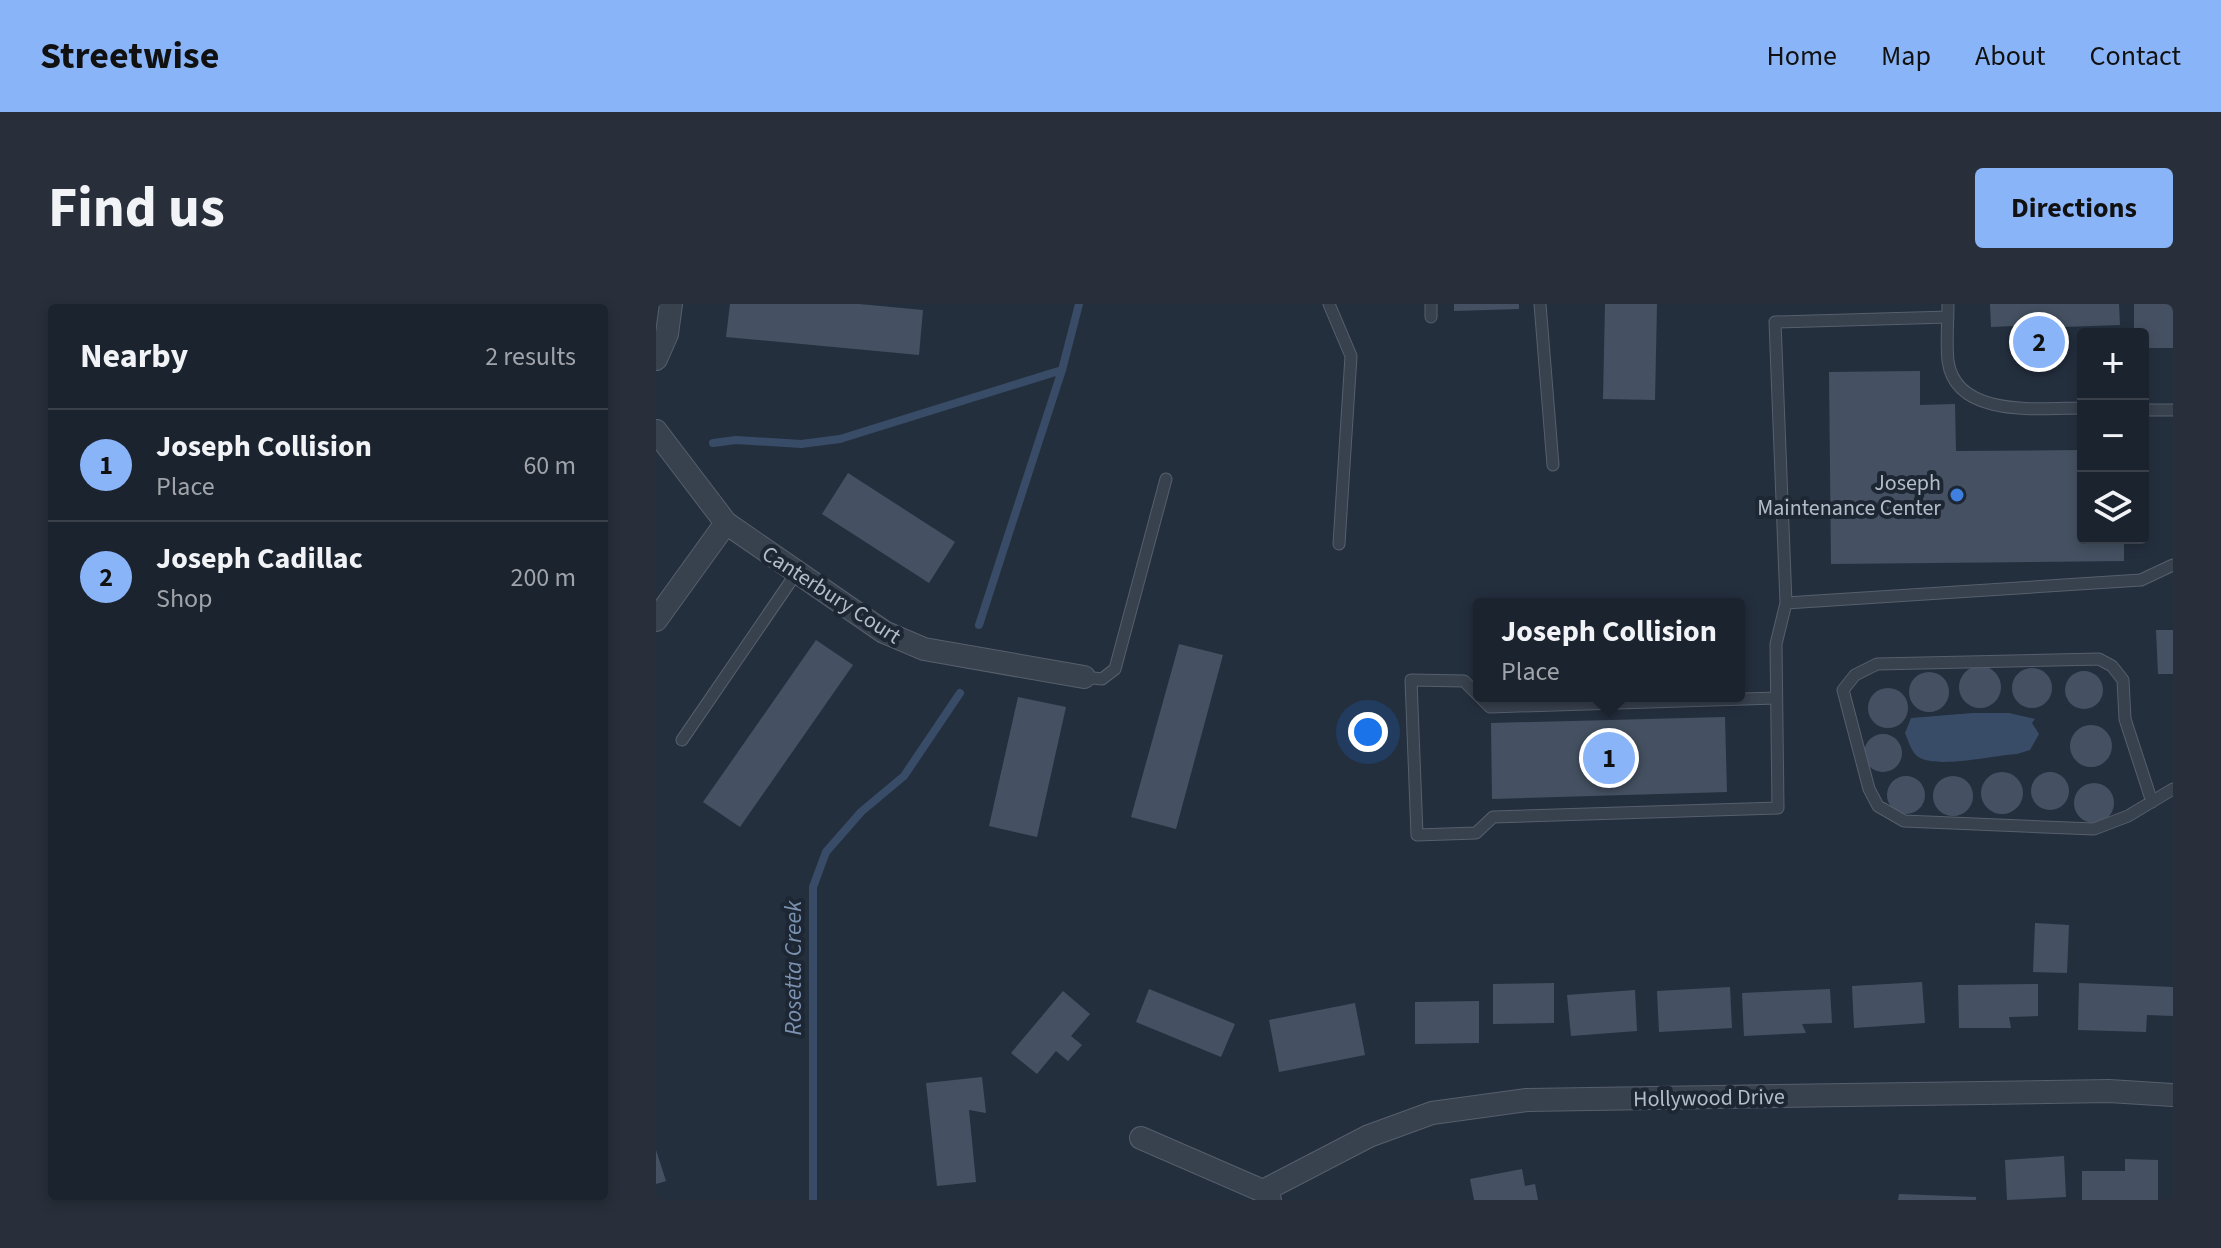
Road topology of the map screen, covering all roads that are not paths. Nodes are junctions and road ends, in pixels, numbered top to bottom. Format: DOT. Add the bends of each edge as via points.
graph roads {
  1 [pos="671,304"];
  2 [pos="1329,304"];
  3 [pos="1431,304"];
  4 [pos="1540,304"];
  5 [pos="1948,304"];
  6 [pos="1431,317"];
  7 [pos="1948,317"];
  8 [pos="656,359"];
  9 [pos="2077,408"];
  10 [pos="2149,410"];
  11 [pos="2173,410"];
  12 [pos="656,431"];
  13 [pos="1553,465"];
  14 [pos="1166,479"];
  15 [pos="726,523"];
  16 [pos="1339,544"];
  17 [pos="2173,565"];
  18 [pos="797,572"];
  19 [pos="1786,603"];
  20 [pos="656,620"];
  21 [pos="1084,677"];
  22 [pos="1473,690"];
  23 [pos="1776,698"];
  24 [pos="1745,699"];
  25 [pos="1485,702"];
  26 [pos="1649,702"];
  27 [pos="682,740"];
  28 [pos="2173,789"];
  29 [pos="2152,802"];
  30 [pos="2173,1095"];
  31 [pos="1141,1138"];
  32 [pos="1266,1196"];
  1 -- 8 [label="street" via="667,334"];
  2 -- 16 [label="lane" via="1351,356"];
  3 -- 6 [label="lane"];
  4 -- 13 [label="lane"];
  5 -- 7 [label="lane"];
  7 -- 9 [label="lane" via="1948,363 1957,385 1976,399 2011,407"];
  7 -- 19 [label="lane" via="1775,322"];
  10 -- 11 [label="lane"];
  12 -- 15 [label="street, Canterbury Court"];
  14 -- 21 [label="lane" via="1115,669 1102,679"];
  15 -- 18 [label="street, Canterbury Court"];
  15 -- 20 [label="street"];
  17 -- 19 [label="lane" via="2141,580"];
  18 -- 21 [label="street, Canterbury Court" via="903,642"];
  18 -- 27 [label="lane"];
  19 -- 23 [label="lane" via="1776,644"];
  22 -- 23 [label="lane" via="1464,681 1411,680 1417,835 1476,833 1493,817 1778,808"];
  23 -- 24 [label="lane"];
  25 -- 26 [label="lane" via="1490,707"];
  28 -- 29 [label="lane"];
  29 -- 29 [label="lane" via="2094,829 1904,821 1878,806 1869,789 1843,690 1855,675 1877,664 2099,659 2123,680 2125,719"];
  30 -- 32 [label="street, Hollywood Drive" via="1527,1100 1432,1113 1369,1136"];
  31 -- 32 [label="street"];
}
